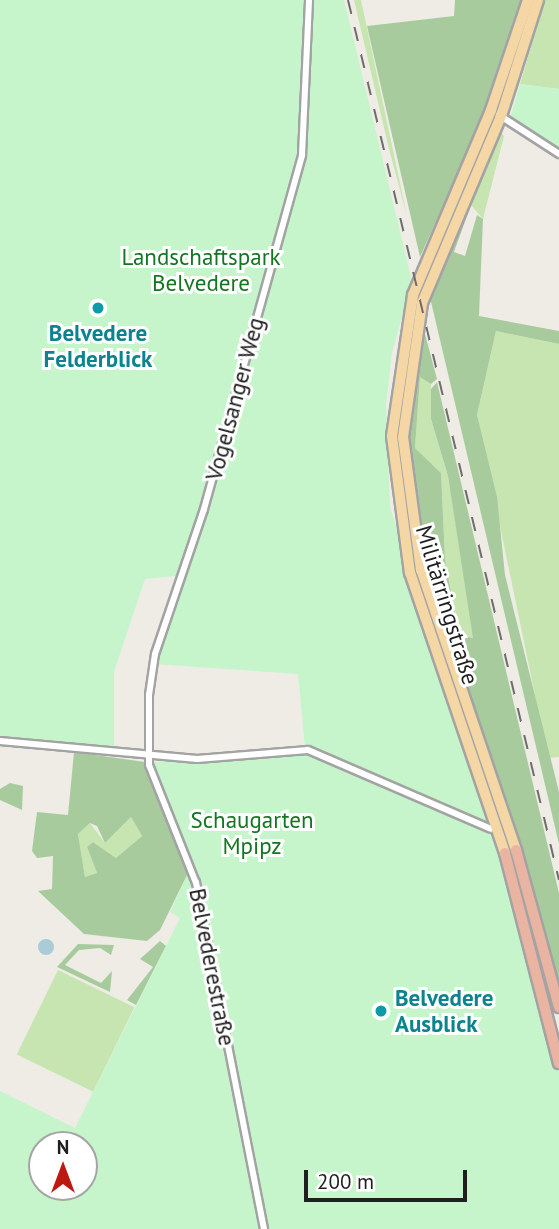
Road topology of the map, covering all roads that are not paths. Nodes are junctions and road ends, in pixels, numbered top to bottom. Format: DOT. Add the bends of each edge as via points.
graph roads {
  1 [pos="309,0"];
  2 [pos="528,0"];
  3 [pos="538,0"];
  4 [pos="496,113"];
  5 [pos="559,154"];
  6 [pos="204,509"];
  7 [pos="0,741"];
  8 [pos="147,757"];
  9 [pos="491,829"];
  10 [pos="516,850"];
  11 [pos="505,853"];
  12 [pos="559,1007"];
  13 [pos="559,1063"];
  14 [pos="264,1229"];
  1 -- 6 [label="street, Vogelsanger Weg" via="302,155"];
  2 -- 4 [label="main road, Militärringstraße"];
  3 -- 4 [label="main road, Militärringstraße"];
  4 -- 5 [label="street"];
  4 -- 10 [label="main road, Militärringstraße" via="422,303 403,438 421,570"];
  4 -- 11 [label="main road, Militärringstraße" via="413,295 392,436 410,573"];
  6 -- 8 [label="street, Belvederestraße" via="150,671"];
  7 -- 8 [label="street"];
  8 -- 9 [label="street" via="197,760 307,750"];
  8 -- 14 [label="street, Belvederestraße" via="196,883"];
  10 -- 12 [label="highway, Militärringstraße"];
  11 -- 13 [label="highway, Militärringstraße"];
}
